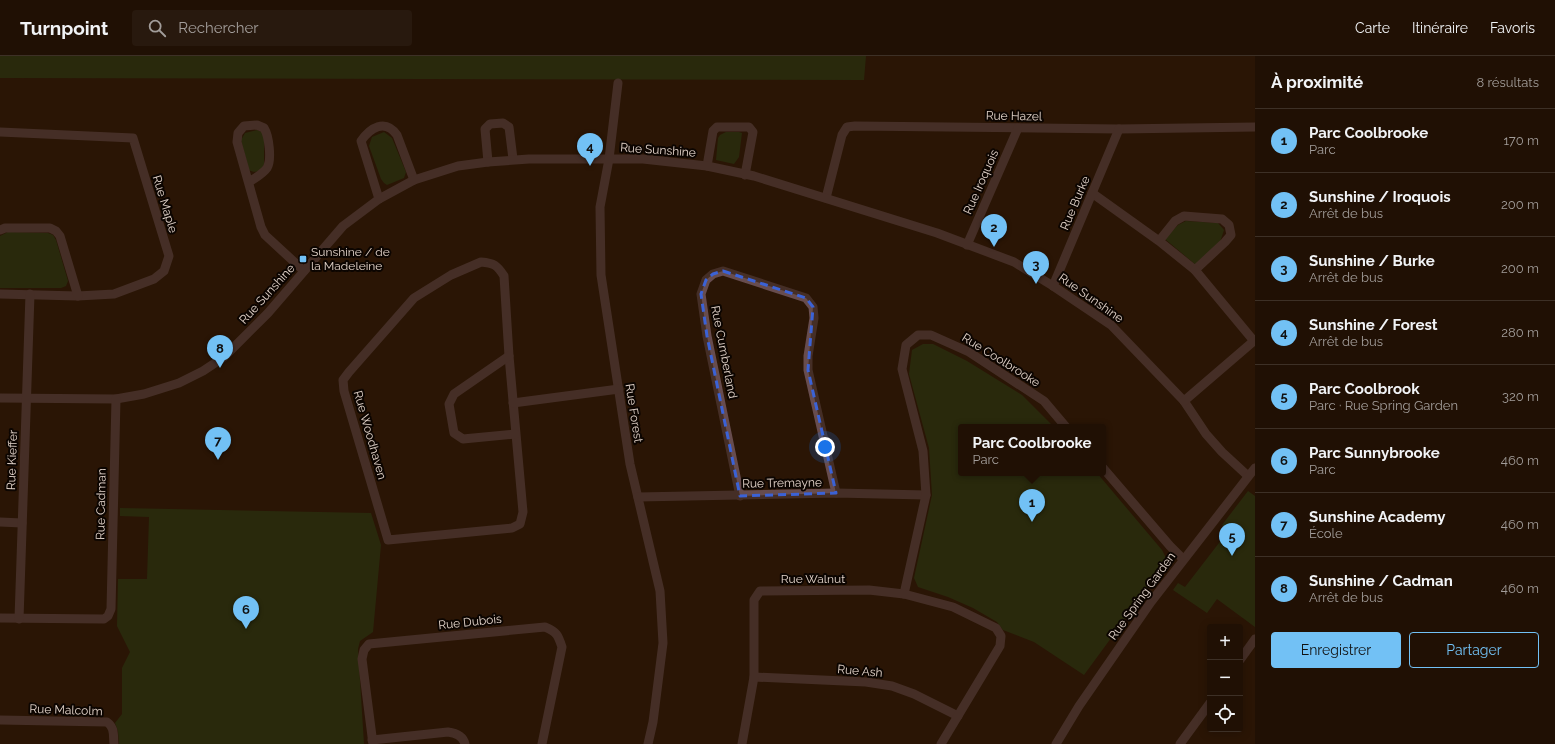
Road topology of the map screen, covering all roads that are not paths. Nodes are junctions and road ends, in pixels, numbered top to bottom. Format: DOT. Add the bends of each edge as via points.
graph roads {
  1 [pos="618,82"];
  2 [pos="1255,127"];
  3 [pos="1018,128"];
  4 [pos="1119,129"];
  5 [pos="0,132"];
  6 [pos="609,159"];
  7 [pos="513,160"];
  8 [pos="488,162"];
  9 [pos="707,166"];
  10 [pos="745,175"];
  11 [pos="414,180"];
  12 [pos="249,182"];
  13 [pos="1092,193"];
  14 [pos="826,198"];
  15 [pos="379,199"];
  16 [pos="0,230"];
  17 [pos="1159,241"];
  18 [pos="967,245"];
  19 [pos="1195,270"];
  20 [pos="304,271"];
  21 [pos="1053,286"];
  22 [pos="0,294"];
  23 [pos="30,294"];
  24 [pos="78,296"];
  25 [pos="1254,341"];
  26 [pos="509,356"];
  27 [pos="618,389"];
  28 [pos="0,398"];
  29 [pos="26,398"];
  30 [pos="116,399"];
  31 [pos="1184,401"];
  32 [pos="513,403"];
  33 [pos="1063,424"];
  34 [pos="515,434"];
  35 [pos="1255,468"];
  36 [pos="1106,471"];
  37 [pos="1248,476"];
  38 [pos="836,493"];
  39 [pos="926,495"];
  40 [pos="740,496"];
  41 [pos="638,497"];
  42 [pos="0,522"];
  43 [pos="22,523"];
  44 [pos="1183,559"];
  45 [pos="904,594"];
  46 [pos="0,618"];
  47 [pos="19,619"];
  48 [pos="1255,639"];
  49 [pos="1243,656"];
  50 [pos="754,677"];
  51 [pos="1207,707"];
  52 [pos="958,716"];
  53 [pos="0,720"];
  54 [pos="372,742"];
  55 [pos="114,744"];
  56 [pos="465,744"];
  57 [pos="542,744"];
  58 [pos="648,744"];
  59 [pos="742,744"];
  60 [pos="941,744"];
  61 [pos="1056,744"];
  62 [pos="1180,744"];
  1 -- 6 [label="street, Rue Forest"];
  2 -- 4 [label="street, Rue Hazel"];
  3 -- 4 [label="street, Rue Hazel"];
  3 -- 14 [label="street, Rue Hazel" via="847,127 842,135"];
  3 -- 18 [label="street, Rue Iroquois"];
  4 -- 13 [label="street, Rue Burke"];
  5 -- 24 [label="street, Rue Maple" via="133,138 169,256 164,271 154,279 114,294"];
  6 -- 7 [label="street, Rue Sunshine"];
  6 -- 9 [label="street, Rue Sunshine" via="643,159"];
  6 -- 27 [label="street, Rue Forest" via="600,208 601,274"];
  7 -- 8 [label="street, Rue Sunshine"];
  7 -- 8 [label="street" via="509,127 503,123 490,124 485,129"];
  8 -- 11 [label="street, Rue Sunshine" via="458,166"];
  9 -- 10 [label="street, Rue Sunshine"];
  9 -- 10 [label="street" via="713,131 717,127 749,127 753,132"];
  10 -- 14 [label="street, Rue Sunshine"];
  11 -- 15 [label="street, Rue Sunshine"];
  11 -- 15 [label="street" via="398,135 387,126 372,129 361,141"];
  12 -- 12 [label="street" via="237,142 238,133 244,126 257,125 264,128 268,135 269,160 264,172"];
  12 -- 20 [label="street" via="265,235"];
  13 -- 17 [label="street"];
  13 -- 21 [label="street, Rue Burke"];
  14 -- 18 [label="street, Rue Sunshine"];
  15 -- 20 [label="street, Rue Sunshine" via="343,226"];
  16 -- 24 [label="street" via="50,228 56,231 60,236"];
  17 -- 19 [label="street"];
  17 -- 19 [label="street" via="1175,221 1184,216 1222,219 1229,225 1231,235"];
  18 -- 21 [label="street, Rue Sunshine" via="1014,262"];
  19 -- 25 [label="street"];
  20 -- 30 [label="street, Rue Sunshine" via="268,313 224,357 179,383 144,394"];
  21 -- 31 [label="street, Rue Sunshine" via="1111,325"];
  22 -- 23 [label="street, Rue Maple"];
  23 -- 24 [label="street, Rue Maple"];
  23 -- 29 [label="street"];
  25 -- 31 [label="street"];
  26 -- 32 [label="street, Rue Woodhaven"];
  26 -- 34 [label="street" via="454,394 450,404 454,433 463,439"];
  26 -- 34 [label="street, Rue Woodhaven" via="504,276 498,266 481,262 451,275 414,298 348,372 344,380 344,391 388,540 512,528 520,524 523,512"];
  27 -- 32 [label="street"];
  27 -- 41 [label="street, Rue Forest"];
  28 -- 29 [label="street, Rue Sunshine"];
  29 -- 30 [label="street, Rue Sunshine"];
  29 -- 43 [label="street, Rue Kieffer"];
  30 -- 47 [label="street, Rue Cadman" via="111,609 108,616 104,619"];
  31 -- 37 [label="street, Rue Sunshine" via="1206,434"];
  32 -- 34 [label="street, Rue Woodhaven"];
  33 -- 39 [label="street, Rue Coolbrooke" via="1044,401 969,352 931,335 918,335 906,345 902,369 923,450"];
  35 -- 37 [label="street, Rue Spring Garden"];
  36 -- 44 [label="street"];
  37 -- 44 [label="street, Rue Spring Garden"];
  38 -- 39 [label="street, Rue Tremayne"];
  38 -- 40 [label="street, Rue Tremayne"];
  38 -- 40 [label="street, Rue Cumberland" via="808,370 813,307 806,298 723,271 713,274 706,280 701,294 706,336"];
  39 -- 45 [label="street, Rue Coolbrooke"];
  40 -- 41 [label="street, Rue Tremayne"];
  41 -- 58 [label="street, Rue Forest" via="660,591 663,643"];
  42 -- 43 [label="street"];
  43 -- 47 [label="street, Rue Kieffer"];
  44 -- 61 [label="street, Rue Spring Garden" via="1108,664"];
  45 -- 50 [label="street, Rue Walnut" via="869,590 760,591 754,600"];
  45 -- 52 [label="street, Rue Walnut" via="953,607 996,628 1001,636 1000,646"];
  46 -- 47 [label="street"];
  48 -- 49 [label="street"];
  50 -- 52 [label="street, Rue Ash" via="866,682 892,686"];
  50 -- 59 [label="street, Rue Walnut"];
  51 -- 62 [label="street"];
  52 -- 60 [label="street"];
  53 -- 55 [label="street, Rue Malcolm" via="106,722 114,730"];
  54 -- 56 [label="street, Rue Dubois" via="448,732 457,734"];
  54 -- 57 [label="street, Rue Dubois" via="362,658 369,644 545,627 559,636 562,647"];
}
